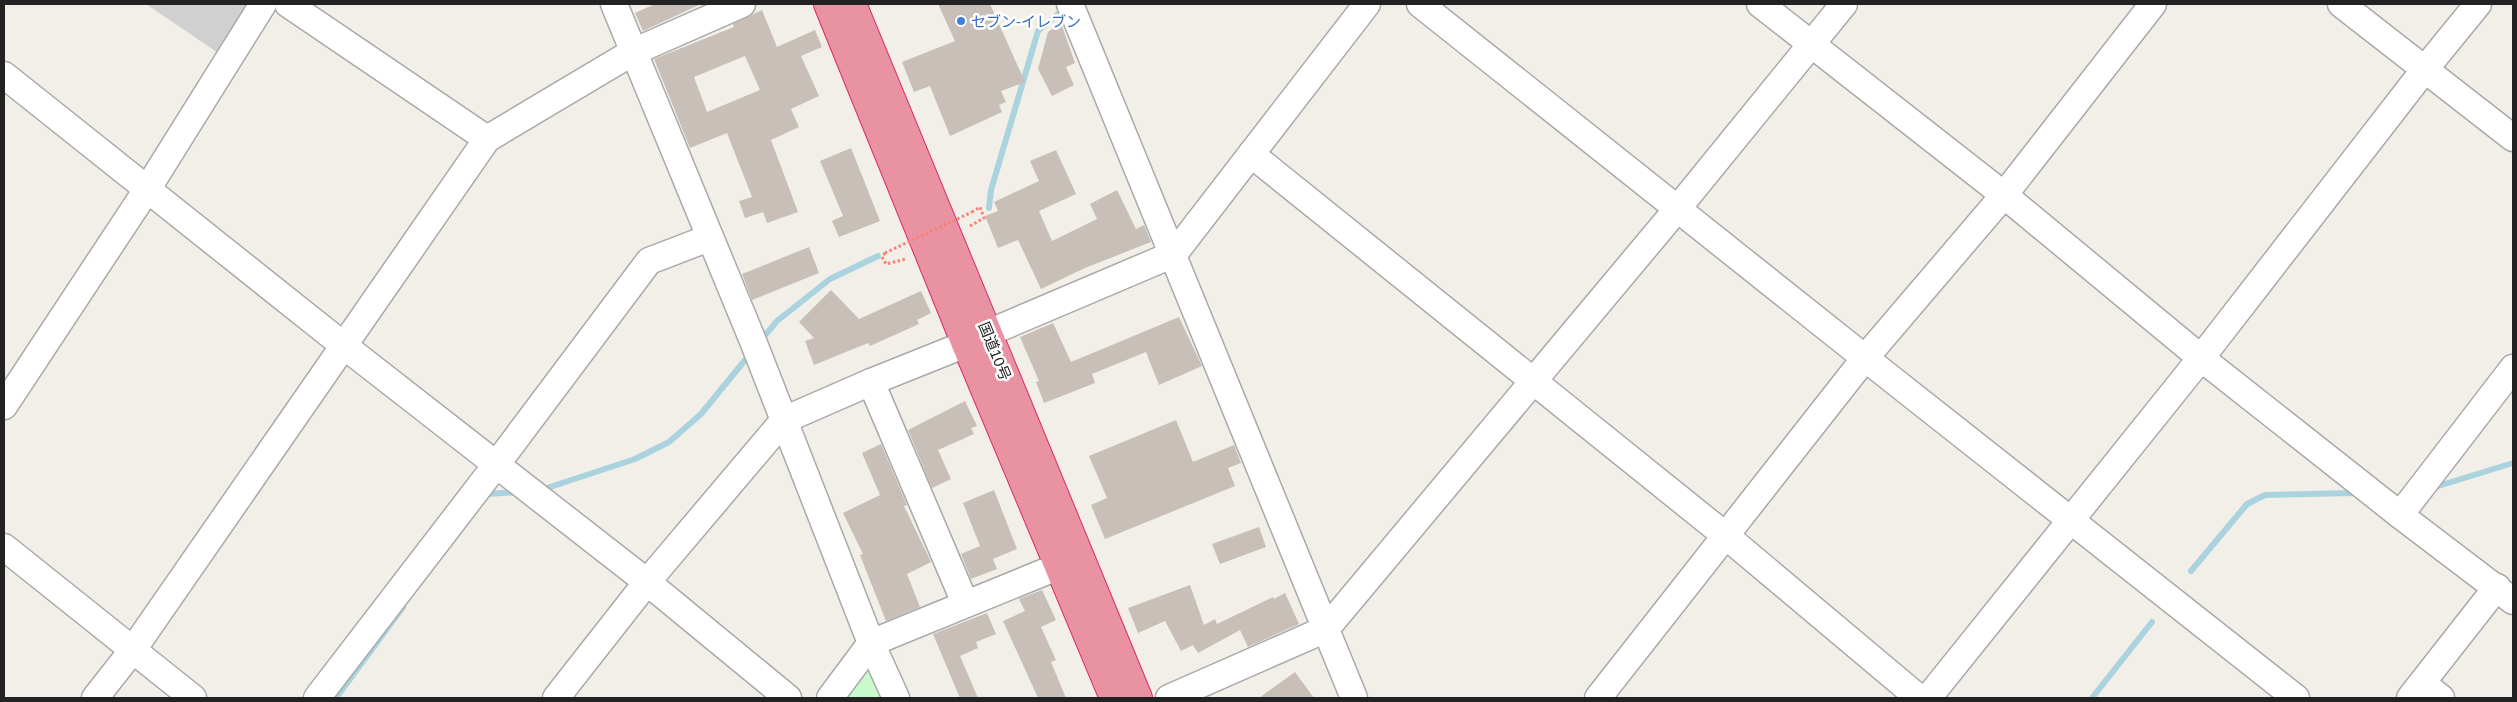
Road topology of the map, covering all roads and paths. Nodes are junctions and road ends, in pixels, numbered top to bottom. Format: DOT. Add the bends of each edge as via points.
graph roads {
  1 [pos="263,4"];
  2 [pos="288,4"];
  3 [pos="614,4"];
  4 [pos="742,4"];
  5 [pos="828,4"];
  6 [pos="852,4"];
  7 [pos="1070,4"];
  8 [pos="1367,4"];
  9 [pos="1420,4"];
  10 [pos="1760,4"];
  11 [pos="1844,4"];
  12 [pos="2153,4"];
  13 [pos="2341,4"];
  14 [pos="2478,4"];
  15 [pos="1811,44"];
  16 [pos="633,52"];
  17 [pos="2425,68"];
  18 [pos="4,75"];
  19 [pos="2513,138"];
  20 [pos="487,139"];
  21 [pos="1251,154"];
  22 [pos="148,188"];
  23 [pos="2004,195"];
  24 [pos="1678,208"];
  25 [pos="709,238"];
  26 [pos="940,245"];
  27 [pos="1174,254"];
  28 [pos="977,339"];
  29 [pos="342,345"];
  30 [pos="1865,358"];
  31 [pos="2201,358"];
  32 [pos="2513,368"];
  33 [pos="1532,380"];
  34 [pos="870,382"];
  35 [pos="4,406"];
  36 [pos="784,420"];
  37 [pos="500,468"];
  38 [pos="2400,516"];
  39 [pos="2072,519"];
  40 [pos="1726,536"];
  41 [pos="4,547"];
  42 [pos="1070,562"];
  43 [pos="647,582"];
  44 [pos="2505,594"];
  45 [pos="965,603"];
  46 [pos="1326,629"];
  47 [pos="871,643"];
  48 [pos="132,650"];
  49 [pos="2424,693"];
  50 [pos="94,698"];
  51 [pos="194,698"];
  52 [pos="317,698"];
  53 [pos="556,698"];
  54 [pos="788,698"];
  55 [pos="830,698"];
  56 [pos="896,698"];
  57 [pos="1114,698"];
  58 [pos="1138,698"];
  59 [pos="1169,698"];
  60 [pos="1354,698"];
  61 [pos="1598,698"];
  62 [pos="1919,698"];
  63 [pos="1928,698"];
  64 [pos="2296,698"];
  1 -- 22 [label="street"];
  2 -- 20 [label="street"];
  3 -- 16 [label="street"];
  4 -- 16 [label="street"];
  5 -- 26 [label="highway, 国道10号"];
  6 -- 26 [label="highway, 国道10号"];
  7 -- 27 [label="street"];
  8 -- 21 [label="street"];
  9 -- 24 [label="street"];
  10 -- 15 [label="street"];
  11 -- 15 [label="street"];
  12 -- 23 [label="street"];
  13 -- 17 [label="street"];
  14 -- 17 [label="street"];
  15 -- 23 [label="street"];
  15 -- 24 [label="street"];
  16 -- 20 [label="street"];
  16 -- 25 [label="street"];
  17 -- 19 [label="street"];
  17 -- 31 [label="street"];
  18 -- 22 [label="street"];
  20 -- 29 [label="street"];
  21 -- 27 [label="street"];
  21 -- 33 [label="street"];
  22 -- 29 [label="street"];
  22 -- 35 [label="street"];
  23 -- 30 [label="street"];
  23 -- 31 [label="street"];
  24 -- 30 [label="street"];
  24 -- 33 [label="street"];
  25 -- 36 [label="street"];
  25 -- 37 [label="street" via="649,260"];
  26 -- 26 [label="path, bridge" via="984,218 980,207 882,257 886,264"];
  26 -- 28 [label="highway, 国道10号"];
  27 -- 28 [label="street"];
  27 -- 46 [label="street"];
  28 -- 34 [label="street"];
  28 -- 42 [label="highway, 国道10号"];
  29 -- 37 [label="street"];
  29 -- 48 [label="street"];
  30 -- 39 [label="street"];
  30 -- 40 [label="street"];
  31 -- 38 [label="street"];
  31 -- 39 [label="street"];
  32 -- 38 [label="street"];
  33 -- 40 [label="street"];
  33 -- 46 [label="street"];
  34 -- 36 [label="street"];
  34 -- 45 [label="street"];
  36 -- 43 [label="street"];
  36 -- 47 [label="street"];
  37 -- 43 [label="street"];
  37 -- 52 [label="street"];
  38 -- 44 [label="street"];
  39 -- 63 [label="street"];
  39 -- 64 [label="street"];
  40 -- 61 [label="street"];
  40 -- 62 [label="street"];
  41 -- 48 [label="street"];
  42 -- 45 [label="street"];
  42 -- 57 [label="highway, 国道10号"];
  42 -- 58 [label="highway, 国道10号"];
  43 -- 53 [label="street"];
  43 -- 54 [label="street"];
  44 -- 49 [label="street"];
  45 -- 47 [label="street"];
  46 -- 59 [label="street"];
  46 -- 60 [label="street"];
  47 -- 55 [label="street"];
  47 -- 56 [label="street"];
  48 -- 50 [label="street"];
  48 -- 51 [label="street"];
}
